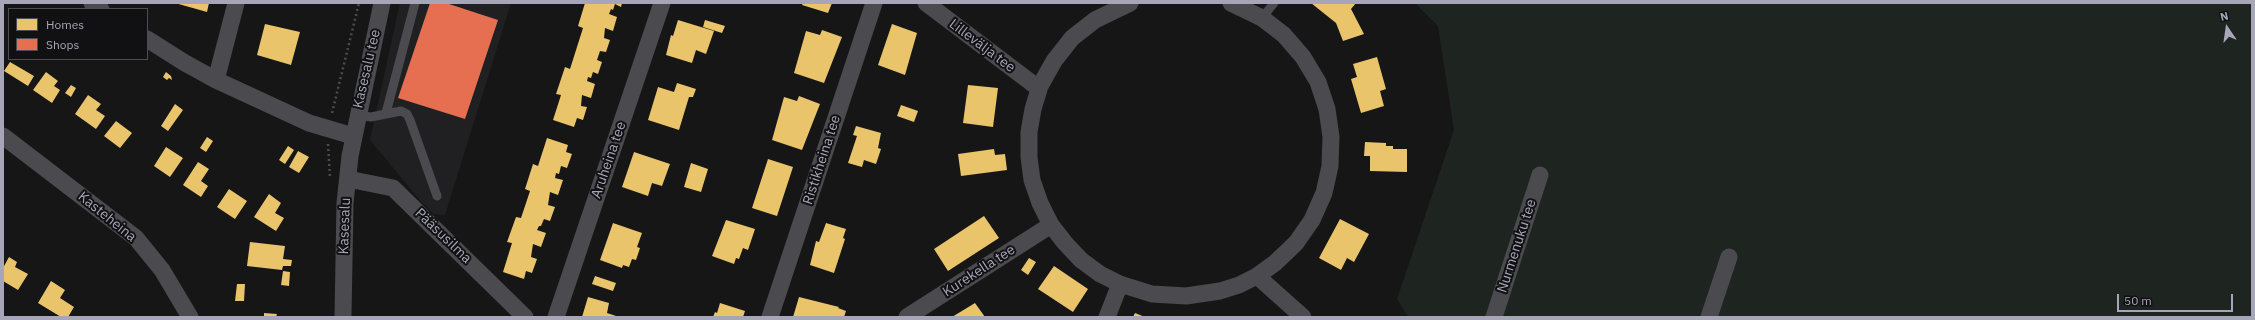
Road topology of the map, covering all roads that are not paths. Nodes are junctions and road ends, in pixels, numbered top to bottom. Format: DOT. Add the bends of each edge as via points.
graph roads {
  1 [pos="236,3"];
  2 [pos="382,3"];
  3 [pos="415,3"];
  4 [pos="662,3"];
  5 [pos="874,3"];
  6 [pos="926,3"];
  7 [pos="1231,3"];
  8 [pos="1274,3"];
  9 [pos="1123,4"];
  10 [pos="1262,18"];
  11 [pos="148,40"];
  12 [pos="216,80"];
  13 [pos="1040,86"];
  14 [pos="386,113"];
  15 [pos="357,115"];
  16 [pos="3,136"];
  17 [pos="353,136"];
  18 [pos="1540,175"];
  19 [pos="348,178"];
  20 [pos="437,196"];
  21 [pos="1051,225"];
  22 [pos="1729,257"];
  23 [pos="1257,276"];
  24 [pos="1120,284"];
  25 [pos="190,317"];
  26 [pos="343,317"];
  27 [pos="525,317"];
  28 [pos="556,317"];
  29 [pos="770,317"];
  30 [pos="907,317"];
  31 [pos="1107,317"];
  32 [pos="1303,317"];
  33 [pos="1494,317"];
  34 [pos="1709,317"];
  1 -- 12 [label="street"];
  2 -- 15 [label="street, Kasesalu tee"];
  3 -- 14 [label="lane"];
  4 -- 28 [label="street, Aruheina tee"];
  5 -- 29 [label="street, Ristikheina tee"];
  6 -- 13 [label="street, Lillevälja tee" via="1033,84"];
  7 -- 10 [label="street"];
  8 -- 10 [label="lane"];
  9 -- 13 [label="street" via="1095,20 1072,38 1054,61"];
  10 -- 23 [label="street" via="1284,35 1303,57 1318,82 1327,109 1331,137 1329,173 1324,194 1312,220 1296,243"];
  11 -- 12 [label="street"];
  12 -- 17 [label="street" via="310,123"];
  13 -- 21 [label="street" via="1031,120 1029,157 1034,186"];
  14 -- 15 [label="lane" via="371,117"];
  14 -- 20 [label="lane" via="401,111 410,120"];
  15 -- 17 [label="street, Kasesalu tee"];
  16 -- 25 [label="street, Kasteheina" via="136,238 162,270"];
  17 -- 19 [label="street, Kasesalu"];
  18 -- 33 [label="street, Nurmenuku tee"];
  19 -- 26 [label="street, Kasesalu" via="345,203"];
  19 -- 27 [label="street, Pääsusilma" via="393,188"];
  21 -- 24 [label="street" via="1064,244 1081,260"];
  21 -- 30 [label="street, Kurekella tee"];
  22 -- 34 [label="street"];
  23 -- 24 [label="street" via="1220,291 1186,296 1152,294"];
  23 -- 32 [label="street"];
  24 -- 31 [label="street"];
}
